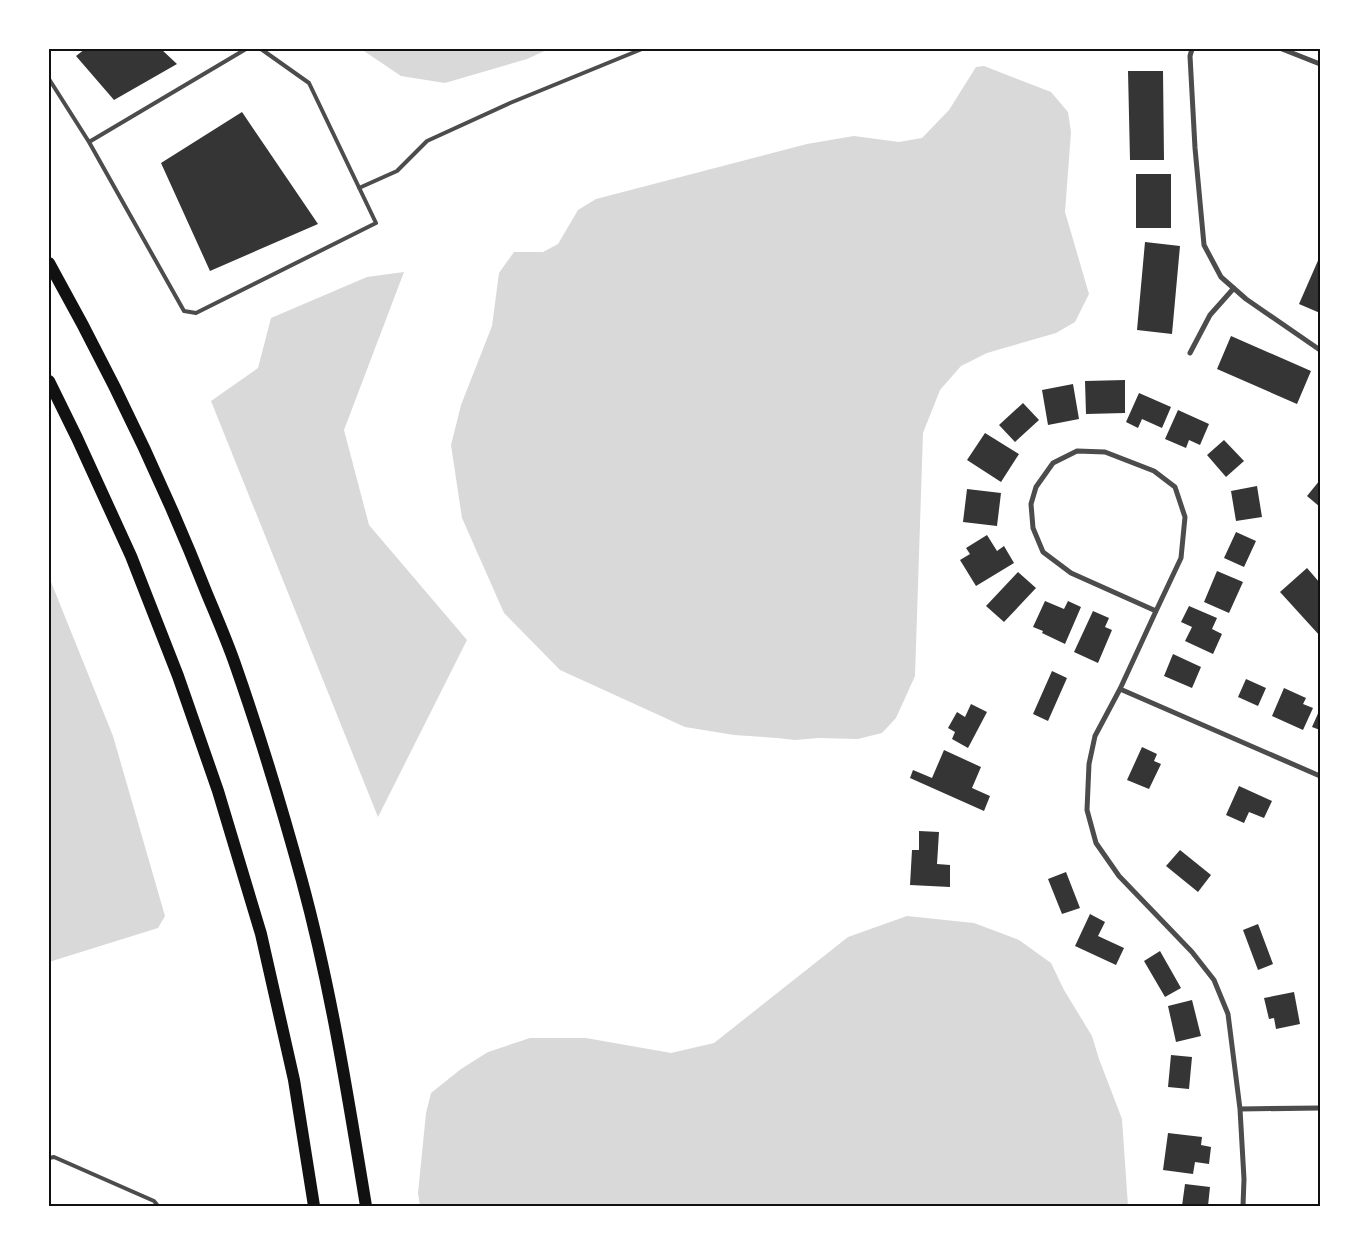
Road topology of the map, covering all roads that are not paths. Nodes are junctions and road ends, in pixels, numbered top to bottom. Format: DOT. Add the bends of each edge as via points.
graph roads {
  1 [pos="246,49"];
  2 [pos="260,49"];
  3 [pos="642,49"];
  4 [pos="1192,49"];
  5 [pos="1282,49"];
  6 [pos="1320,64"];
  7 [pos="49,79"];
  8 [pos="89,142"];
  9 [pos="359,188"];
  10 [pos="49,264"];
  11 [pos="1234,288"];
  12 [pos="1320,350"];
  13 [pos="1190,353"];
  14 [pos="49,381"];
  15 [pos="1156,611"];
  16 [pos="1120,689"];
  17 [pos="1320,776"];
  18 [pos="1320,1108"];
  19 [pos="1240,1109"];
  20 [pos="49,1158"];
  21 [pos="158,1206"];
  22 [pos="314,1206"];
  23 [pos="366,1206"];
  24 [pos="1243,1206"];
  1 -- 8 [label="lane"];
  2 -- 9 [label="lane" via="309,83"];
  3 -- 9 [label="lane" via="427,141 397,171"];
  4 -- 11 [label="street" via="1195,148 1204,244 1221,277"];
  5 -- 6 [label="street"];
  7 -- 8 [label="lane"];
  8 -- 9 [label="lane" via="184,311 196,314 376,223"];
  10 -- 23 [label="highway" via="140,439 189,548 238,672 272,774 305,892 330,999"];
  11 -- 12 [label="street"];
  11 -- 13 [label="street" via="1210,314"];
  14 -- 22 [label="highway" via="131,556 218,791 270,973 294,1080"];
  15 -- 15 [label="street" via="1181,558 1185,517 1175,487 1154,471 1105,452 1078,451 1053,463 1036,487 1031,504 1033,528 1043,552 1071,573"];
  15 -- 16 [label="street"];
  16 -- 17 [label="street"];
  16 -- 19 [label="street" via="1096,736 1090,764 1087,810 1096,844 1119,876 1192,952 1214,980 1228,1014"];
  18 -- 19 [label="street"];
  19 -- 24 [label="street"];
  20 -- 21 [label="lane" via="54,1157 127,1189"];
}
